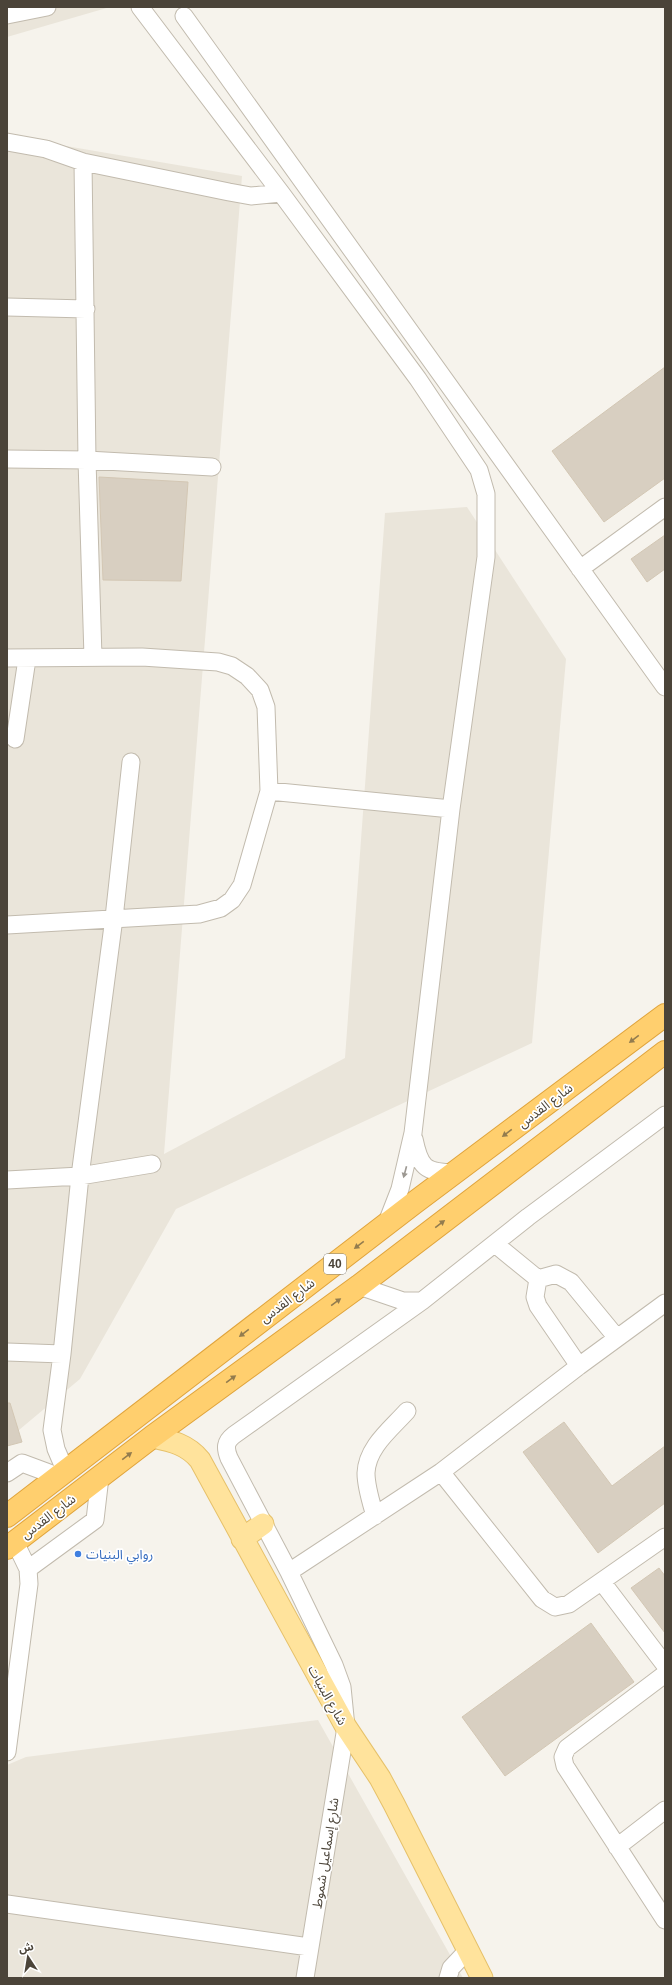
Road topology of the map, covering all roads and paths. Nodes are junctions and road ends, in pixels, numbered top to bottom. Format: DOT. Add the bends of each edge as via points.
graph roads {
  1 [pos="47,7"];
  2 [pos="140,7"];
  3 [pos="7,15"];
  4 [pos="184,16"];
  5 [pos="7,142"];
  6 [pos="83,162"];
  7 [pos="281,193"];
  8 [pos="7,308"];
  9 [pos="86,309"];
  10 [pos="7,459"];
  11 [pos="87,460"];
  12 [pos="212,468"];
  13 [pos="665,507"];
  14 [pos="580,569"];
  15 [pos="93,657"];
  16 [pos="7,658"];
  17 [pos="27,659"];
  18 [pos="665,687"];
  19 [pos="15,739"];
  20 [pos="131,762"];
  21 [pos="269,791"];
  22 [pos="451,809"];
  23 [pos="114,918"];
  24 [pos="7,925"];
  25 [pos="665,1015"];
  26 [pos="665,1052"];
  27 [pos="665,1115"];
  28 [pos="413,1133"];
  29 [pos="152,1164"];
  30 [pos="454,1173"];
  31 [pos="80,1176"];
  32 [pos="7,1180"];
  33 [pos="386,1224"];
  34 [pos="495,1244"];
  35 [pos="538,1279"];
  36 [pos="359,1286"];
  37 [pos="422,1301"];
  38 [pos="665,1303"];
  39 [pos="617,1338"];
  40 [pos="7,1352"];
  41 [pos="62,1354"];
  42 [pos="579,1366"];
  43 [pos="407,1411"];
  44 [pos="152,1437"];
  45 [pos="441,1472"];
  46 [pos="7,1473"];
  47 [pos="61,1473"];
  48 [pos="100,1477"];
  49 [pos="7,1516"];
  50 [pos="374,1516"];
  51 [pos="263,1524"];
  52 [pos="665,1537"];
  53 [pos="242,1539"];
  54 [pos="11,1545"];
  55 [pos="28,1569"];
  56 [pos="288,1572"];
  57 [pos="602,1582"];
  58 [pos="665,1665"];
  59 [pos="665,1674"];
  60 [pos="346,1728"];
  61 [pos="7,1752"];
  62 [pos="665,1810"];
  63 [pos="617,1847"];
  64 [pos="7,1904"];
  65 [pos="665,1920"];
  66 [pos="309,1946"];
  67 [pos="467,1951"];
  68 [pos="305,1978"];
  69 [pos="448,1978"];
  70 [pos="482,1978"];
  1 -- 3 [label="street"];
  2 -- 7 [label="street"];
  4 -- 14 [label="street"];
  5 -- 6 [label="street" via="46,149"];
  6 -- 7 [label="street" via="251,196"];
  6 -- 9 [label="street"];
  7 -- 22 [label="street" via="418,379 479,470 486,494 486,557"];
  8 -- 9 [label="street"];
  9 -- 11 [label="street"];
  10 -- 11 [label="street"];
  11 -- 12 [label="street"];
  11 -- 15 [label="street"];
  13 -- 14 [label="street"];
  14 -- 18 [label="street"];
  15 -- 17 [label="street"];
  15 -- 21 [label="street" via="218,662 232,666 247,676 260,690 266,707"];
  16 -- 17 [label="street"];
  17 -- 19 [label="street"];
  20 -- 23 [label="street"];
  21 -- 22 [label="street"];
  21 -- 23 [label="street" via="242,885 232,900 221,908 199,914"];
  22 -- 28 [label="street"];
  23 -- 24 [label="street"];
  23 -- 31 [label="street"];
  25 -- 30 [label="highway, شارع القدس / 40, one-way"];
  36 -- 26 [label="highway, شارع القدس / 40, one-way"];
  27 -- 34 [label="street, شارع إسماعيل شموط"];
  28 -- 30 [label="street" via="417,1153 423,1165 435,1172"];
  28 -- 33 [label="street, one-way" via="402,1183"];
  29 -- 31 [label="street"];
  30 -- 33 [label="highway, شارع القدس / 40"];
  31 -- 32 [label="street"];
  31 -- 41 [label="street"];
  33 -- 47 [label="highway, شارع القدس / 40, one-way"];
  34 -- 35 [label="street"];
  34 -- 37 [label="street, شارع إسماعيل شموط"];
  35 -- 39 [label="street" via="556,1274 571,1282"];
  35 -- 42 [label="street" via="535,1297 538,1306"];
  36 -- 37 [label="street" via="403,1300"];
  44 -- 36 [label="highway, شارع القدس / 40, one-way"];
  37 -- 51 [label="street, شارع إسماعيل شموط" via="229,1439 226,1451"];
  38 -- 39 [label="street"];
  39 -- 42 [label="street"];
  40 -- 41 [label="street"];
  41 -- 47 [label="street" via="52,1430"];
  42 -- 45 [label="street"];
  43 -- 50 [label="street" via="369,1458 367,1480"];
  48 -- 44 [label="highway, شارع القدس / 40, one-way"];
  44 -- 53 [label="main road, شارع البنيات" via="185,1446 193,1452 200,1460"];
  45 -- 50 [label="street"];
  45 -- 57 [label="street" via="542,1599 555,1607 569,1604"];
  46 -- 47 [label="street" via="22,1463"];
  47 -- 49 [label="highway, شارع القدس / 40"];
  48 -- 54 [label="highway, شارع القدس / 40"];
  48 -- 55 [label="street" via="94,1520"];
  50 -- 56 [label="street"];
  51 -- 53 [label="main road"];
  51 -- 56 [label="street, شارع إسماعيل شموط"];
  52 -- 57 [label="street"];
  53 -- 60 [label="main road, شارع البنيات"];
  54 -- 55 [label="street"];
  55 -- 61 [label="street" via="29,1584"];
  56 -- 60 [label="street, شارع إسماعيل شموط" via="340,1679"];
  57 -- 58 [label="street"];
  59 -- 63 [label="street" via="567,1748 563,1757 565,1766"];
  60 -- 66 [label="street, شارع إسماعيل شموط"];
  60 -- 67 [label="main road, شارع البنيات" via="380,1778"];
  62 -- 63 [label="street"];
  63 -- 65 [label="street"];
  64 -- 66 [label="street"];
  66 -- 68 [label="street, شارع إسماعيل شموط"];
  67 -- 69 [label="street" via="451,1968"];
  67 -- 70 [label="main road, شارع البنيات"];
}
